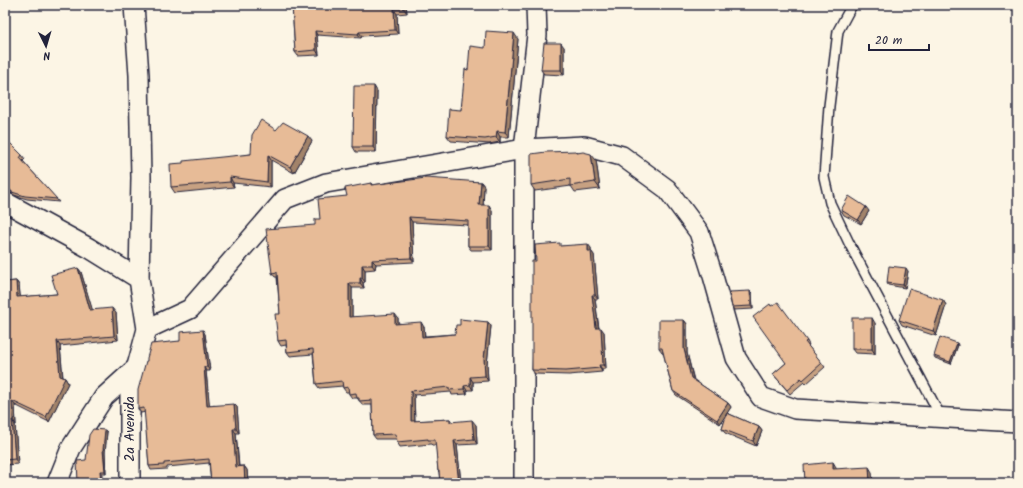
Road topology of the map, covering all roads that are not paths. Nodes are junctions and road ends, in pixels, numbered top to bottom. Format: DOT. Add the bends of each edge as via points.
graph roads {
  1 [pos="134,5"];
  2 [pos="536,5"];
  3 [pos="852,5"];
  4 [pos="524,149"];
  5 [pos="5,202"];
  6 [pos="139,279"];
  7 [pos="147,329"];
  8 [pos="136,368"];
  9 [pos="941,417"];
  10 [pos="1018,422"];
  11 [pos="57,483"];
  12 [pos="130,483"];
  13 [pos="524,483"];
  1 -- 6 [label="street" via="139,75 141,178"];
  2 -- 4 [label="street" via="537,35"];
  3 -- 9 [label="lane" via="838,31 824,177 830,203 850,245"];
  4 -- 7 [label="street" via="326,183 285,199 190,309"];
  4 -- 9 [label="street" via="584,146 622,156 667,189 699,232 736,358 761,397 795,408"];
  4 -- 13 [label="street"];
  5 -- 6 [label="street"];
  6 -- 7 [label="street"];
  7 -- 8 [label="street, 2a Avenida"];
  8 -- 11 [label="street" via="104,397 71,448"];
  8 -- 12 [label="street, 2a Avenida" via="130,392"];
  9 -- 10 [label="street"];
}
